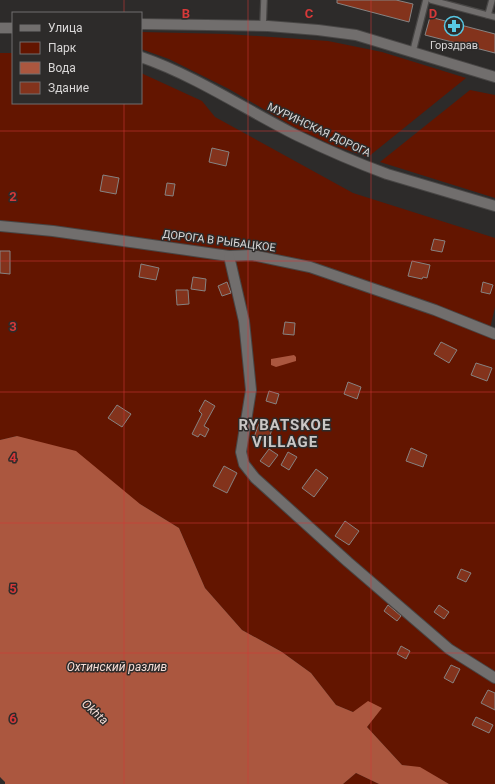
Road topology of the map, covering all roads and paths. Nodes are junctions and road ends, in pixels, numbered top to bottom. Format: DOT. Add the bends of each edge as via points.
graph roads {
  1 [pos="264,0"];
  2 [pos="426,0"];
  3 [pos="431,0"];
  4 [pos="492,0"];
  5 [pos="488,15"];
  6 [pos="495,17"];
  7 [pos="142,24"];
  8 [pos="263,26"];
  9 [pos="0,28"];
  10 [pos="12,28"];
  11 [pos="413,52"];
  12 [pos="142,57"];
  13 [pos="495,77"];
  14 [pos="495,206"];
  15 [pos="0,226"];
  16 [pos="229,256"];
  17 [pos="495,334"];
  18 [pos="495,678"];
  1 -- 8 [label="lane"];
  2 -- 11 [label="lane"];
  3 -- 5 [label="lane"];
  4 -- 5 [label="lane"];
  5 -- 6 [label="lane"];
  7 -- 8 [label="street"];
  8 -- 11 [label="street" via="356,35"];
  9 -- 10 [label="street"];
  11 -- 13 [label="street"];
  12 -- 14 [label="street, МУРИНСКАЯ ДОРОГА" via="191,78 298,136 387,174"];
  15 -- 16 [label="street, ДОРОГА В РЫБАЦКОЕ"];
  16 -- 17 [label="street, ДОРОГА В РЫБАЦКОЕ" via="252,255 310,266"];
  16 -- 18 [label="street" via="244,321 251,390 241,452 244,464 255,478 338,553 444,644"];
}
